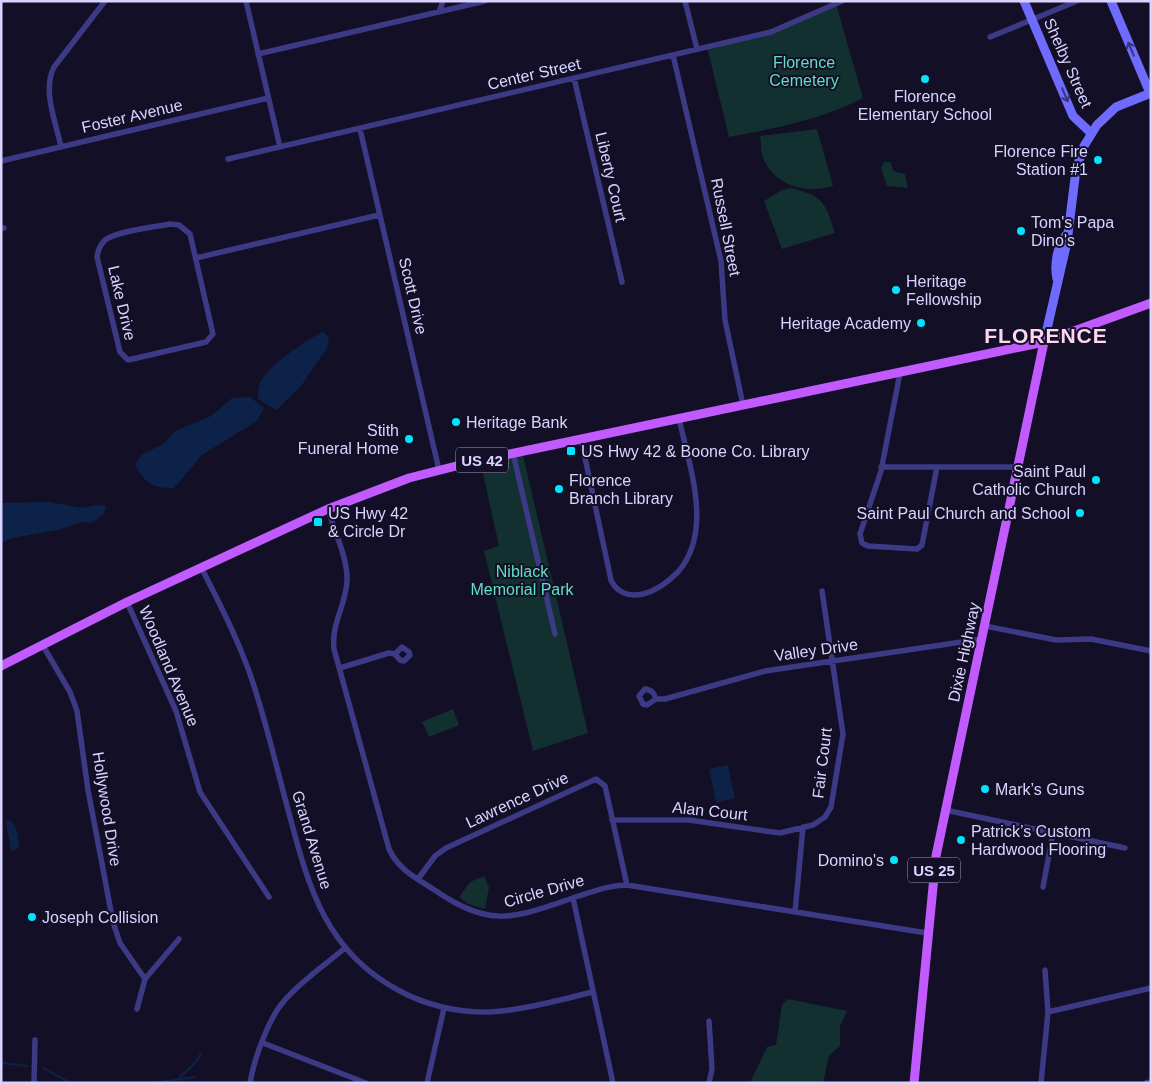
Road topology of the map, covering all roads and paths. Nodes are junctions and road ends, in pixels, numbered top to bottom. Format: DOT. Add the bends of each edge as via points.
graph roads {
  1 [pos="105,1"];
  2 [pos="246,1"];
  3 [pos="443,1"];
  4 [pos="485,1"];
  5 [pos="685,1"];
  6 [pos="842,1"];
  7 [pos="1024,1"];
  8 [pos="1077,1"];
  9 [pos="1111,1"];
  10 [pos="439,12"];
  11 [pos="1032,19"];
  12 [pos="990,37"];
  13 [pos="697,50"];
  14 [pos="258,54"];
  15 [pos="673,55"];
  16 [pos="574,78"];
  17 [pos="1151,93"];
  18 [pos="268,98"];
  19 [pos="360,129"];
  20 [pos="1091,133"];
  21 [pos="61,146"];
  22 [pos="280,147"];
  23 [pos="228,159"];
  24 [pos="1,160"];
  25 [pos="379,215"];
  26 [pos="196,258"];
  27 [pos="622,282"];
  28 [pos="1151,303"];
  29 [pos="1044,342"];
  30 [pos="900,373"];
  31 [pos="743,406"];
  32 [pos="679,418"];
  33 [pos="581,439"];
  34 [pos="513,453"];
  35 [pos="881,467"];
  36 [pos="937,467"];
  37 [pos="1019,468"];
  38 [pos="439,470"];
  39 [pos="328,509"];
  40 [pos="201,567"];
  41 [pos="822,590"];
  42 [pos="127,602"];
  43 [pos="985,626"];
  44 [pos="555,634"];
  45 [pos="982,639"];
  46 [pos="42,644"];
  47 [pos="1151,651"];
  48 [pos="395,654"];
  49 [pos="832,662"];
  50 [pos="1,666"];
  51 [pos="340,668"];
  52 [pos="656,699"];
  53 [pos="945,810"];
  54 [pos="612,820"];
  55 [pos="803,827"];
  56 [pos="1053,833"];
  57 [pos="1125,848"];
  58 [pos="418,879"];
  59 [pos="627,885"];
  60 [pos="1043,887"];
  61 [pos="269,897"];
  62 [pos="572,898"];
  63 [pos="795,912"];
  64 [pos="927,933"];
  65 [pos="179,939"];
  66 [pos="345,948"];
  67 [pos="1045,970"];
  68 [pos="145,979"];
  69 [pos="1151,988"];
  70 [pos="593,992"];
  71 [pos="444,1008"];
  72 [pos="137,1009"];
  73 [pos="1048,1012"];
  74 [pos="710,1021"];
  75 [pos="34,1040"];
  76 [pos="263,1043"];
  77 [pos="1151,1082"];
  78 [pos="34,1083"];
  79 [pos="250,1083"];
  80 [pos="366,1083"];
  81 [pos="427,1083"];
  82 [pos="613,1083"];
  83 [pos="710,1083"];
  84 [pos="914,1083"];
  85 [pos="1040,1083"];
  86 [pos="1146,1083"];
  1 -- 21 [label="street" via="50,76 49,93"];
  2 -- 14 [label="street"];
  3 -- 10 [label="street"];
  4 -- 10 [label="street"];
  5 -- 13 [label="street"];
  6 -- 13 [label="street, Center Street" via="771,32"];
  7 -- 11 [label="street, Shelby Street"];
  8 -- 11 [label="street"];
  17 -- 9 [label="street, one-way"];
  10 -- 14 [label="street"];
  11 -- 12 [label="street"];
  11 -- 20 [label="street, Shelby Street, one-way" via="1073,116"];
  13 -- 15 [label="street, Center Street"];
  14 -- 18 [label="street"];
  15 -- 16 [label="street, Center Street"];
  15 -- 31 [label="street, Russell Street" via="721,261 725,320"];
  16 -- 19 [label="street, Center Street"];
  16 -- 27 [label="street, Liberty Court"];
  17 -- 20 [label="street" via="1119,105"];
  18 -- 21 [label="street, Foster Avenue"];
  18 -- 22 [label="street"];
  19 -- 22 [label="street, Center Street"];
  19 -- 25 [label="street, Scott Drive"];
  20 -- 29 [label="street" via="1078,164 1067,233 1061,240 1055,268 1057,280"];
  21 -- 24 [label="street, Foster Avenue"];
  22 -- 23 [label="street, Center Street"];
  25 -- 26 [label="street"];
  25 -- 38 [label="street, Scott Drive"];
  26 -- 26 [label="street, Lake Drive" via="190,234 175,224 112,236 101,244 97,257 120,352 125,358 131,360 206,342 212,337 214,330"];
  28 -- 29 [label="main road"];
  29 -- 30 [label="main road, US 42"];
  29 -- 37 [label="main road, Dixie Highway / US 25"];
  30 -- 31 [label="main road, US 42"];
  30 -- 35 [label="street"];
  31 -- 32 [label="main road, US 42"];
  32 -- 33 [label="main road, US 42"];
  32 -- 33 [label="street" via="697,508 696,539 688,558 674,576 658,588 641,594 623,593 611,580"];
  33 -- 34 [label="main road, US 42"];
  34 -- 38 [label="main road, US 42"];
  34 -- 44 [label="street"];
  35 -- 36 [label="street"];
  35 -- 36 [label="street" via="860,534 862,543 917,549 922,545"];
  36 -- 37 [label="street"];
  37 -- 43 [label="main road, Dixie Highway / US 25"];
  38 -- 39 [label="main road, US 42" via="375,489"];
  39 -- 40 [label="main road, US 42"];
  39 -- 51 [label="street, Circle Drive" via="347,579 333,636"];
  40 -- 42 [label="main road, US 42"];
  40 -- 66 [label="street, Grand Avenue" via="252,678 310,887 326,921"];
  41 -- 49 [label="street, Fair Court"];
  42 -- 46 [label="main road, US 42"];
  42 -- 61 [label="street, Woodland Avenue" via="176,711 200,792"];
  43 -- 45 [label="main road, Dixie Highway / US 25"];
  43 -- 47 [label="street" via="1056,640 1091,639"];
  45 -- 49 [label="street, Valley Drive"];
  45 -- 53 [label="main road, Dixie Highway / US 25"];
  46 -- 50 [label="main road, US 42"];
  46 -- 68 [label="street, Hollywood Drive" via="78,711 88,790 113,922 120,943"];
  48 -- 51 [label="street"];
  49 -- 52 [label="street, Valley Drive" via="765,671"];
  49 -- 55 [label="street, Fair Court" via="843,734 832,801 822,820"];
  51 -- 58 [label="street, Circle Drive" via="389,849 397,863"];
  53 -- 56 [label="street"];
  53 -- 64 [label="main road, Dixie Highway / US 25"];
  54 -- 55 [label="street, Alan Court" via="689,820 773,833"];
  54 -- 58 [label="street, Lawrence Drive" via="605,786 600,780 592,780 446,848 435,856"];
  54 -- 59 [label="street"];
  55 -- 63 [label="street"];
  56 -- 57 [label="street"];
  56 -- 60 [label="street"];
  58 -- 62 [label="street, Circle Drive" via="464,908 490,917 520,916"];
  59 -- 62 [label="street, Circle Drive" via="605,887"];
  59 -- 63 [label="street, Circle Drive"];
  62 -- 70 [label="street"];
  63 -- 64 [label="street, Circle Drive"];
  64 -- 84 [label="main road, Dixie Highway / US 25"];
  65 -- 68 [label="street"];
  66 -- 71 [label="street, Grand Avenue" via="364,968 390,986"];
  66 -- 76 [label="street" via="284,1001"];
  67 -- 73 [label="street"];
  68 -- 72 [label="street"];
  69 -- 73 [label="street"];
  70 -- 71 [label="street, Grand Avenue" via="504,1011"];
  70 -- 82 [label="street"];
  71 -- 81 [label="street"];
  73 -- 85 [label="street"];
  74 -- 83 [label="street"];
  75 -- 78 [label="street"];
  76 -- 79 [label="street"];
  76 -- 80 [label="street"];
  77 -- 86 [label="street"];
}
